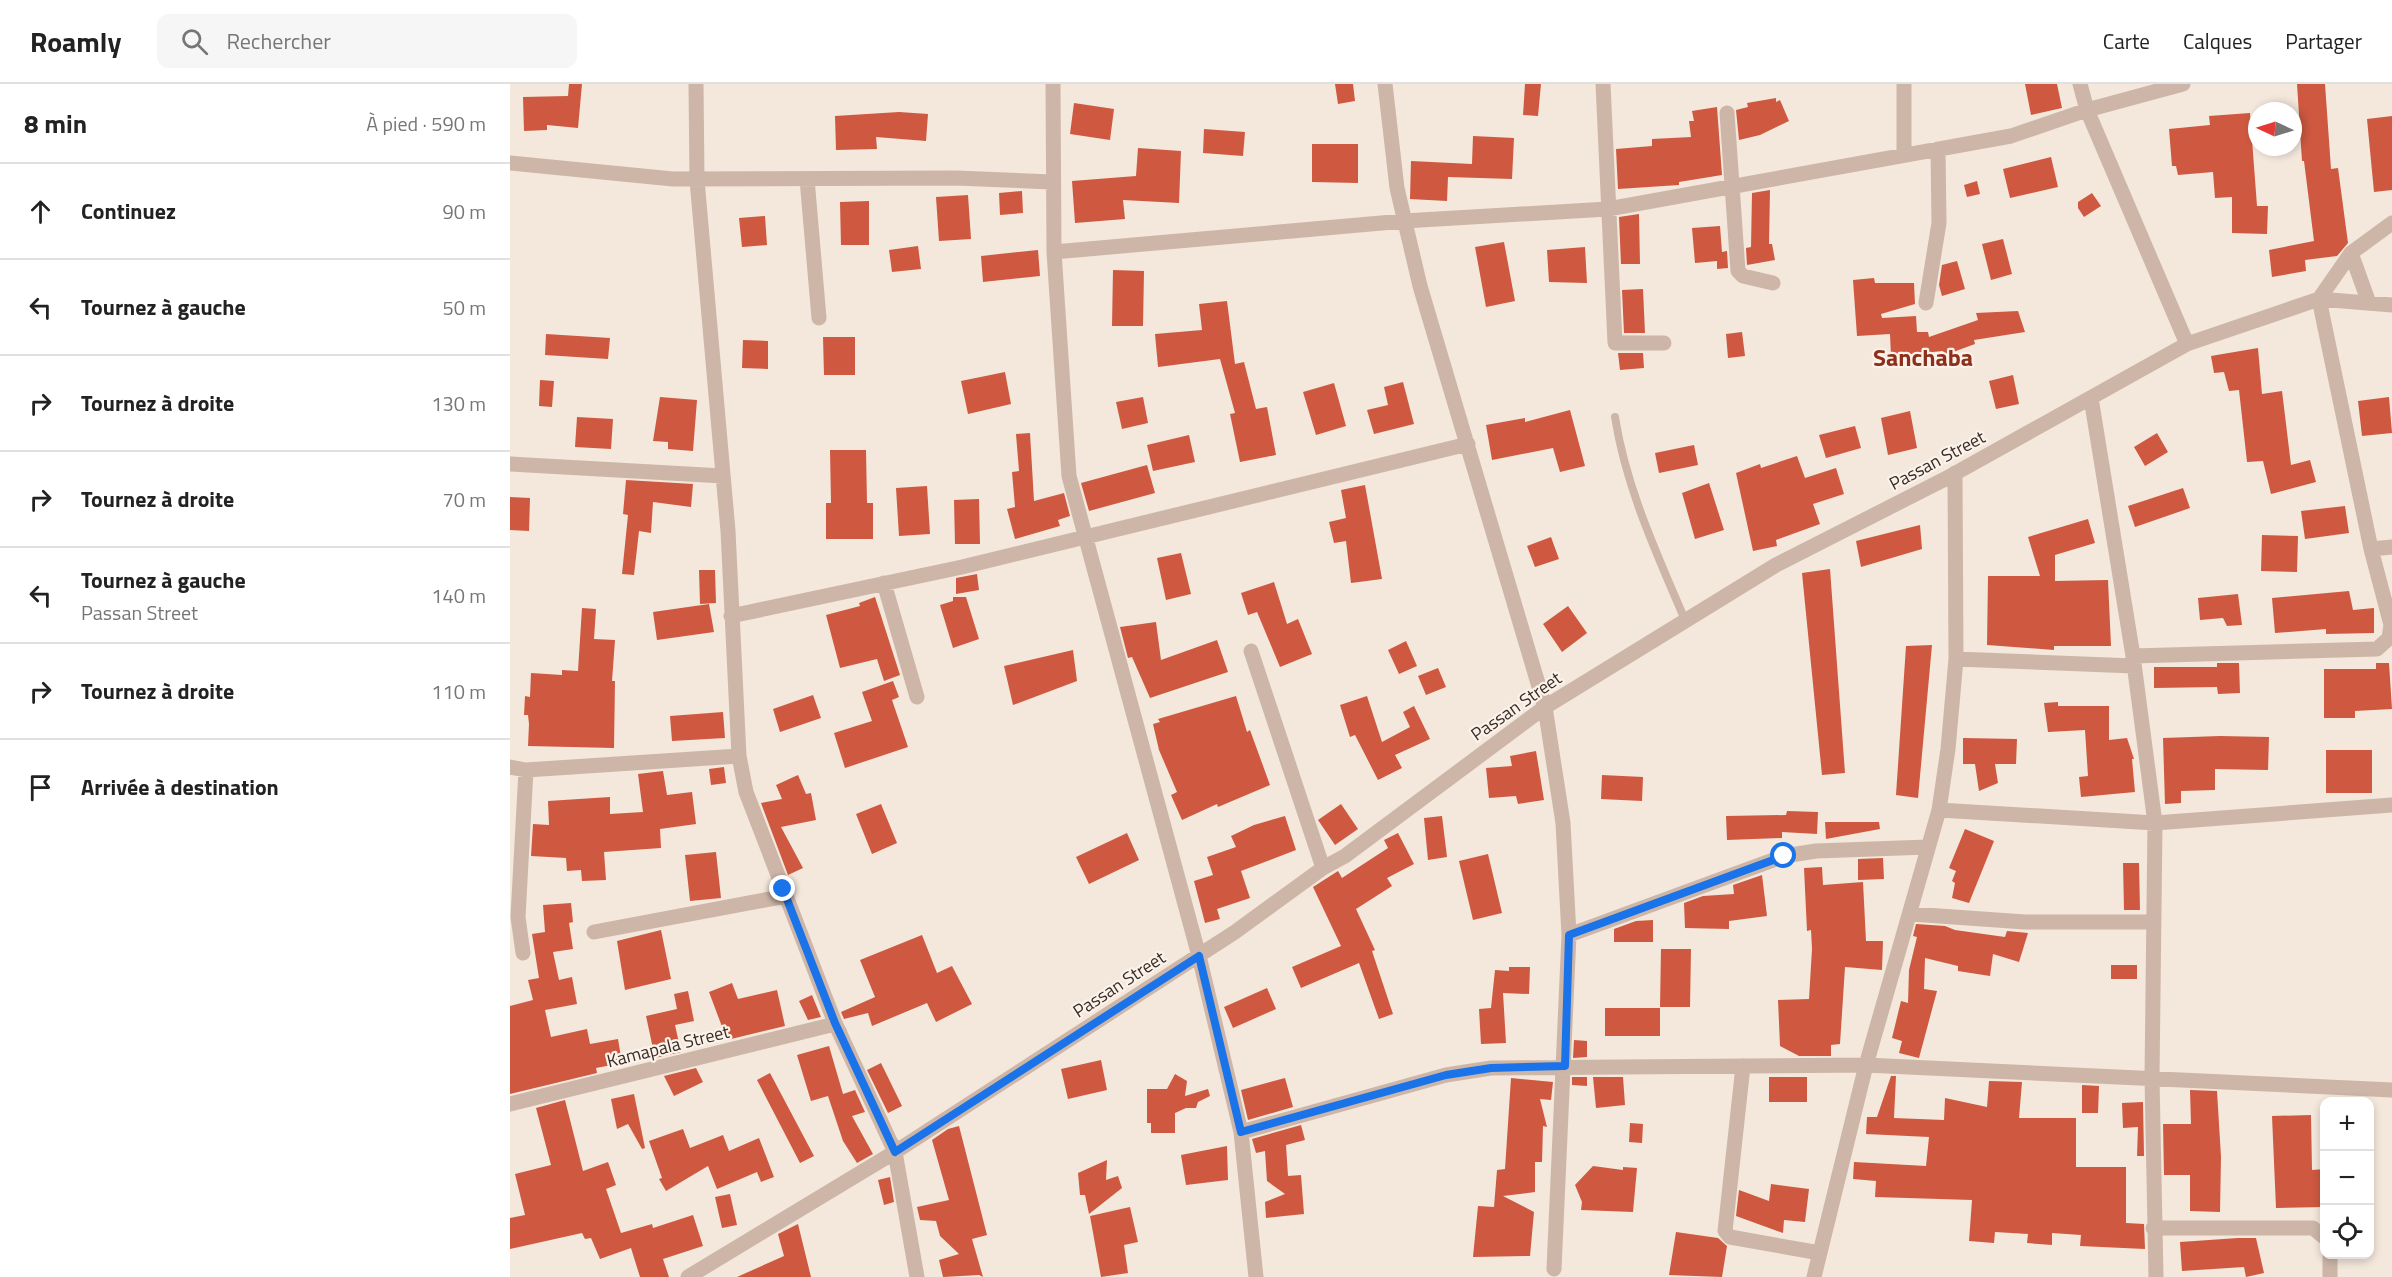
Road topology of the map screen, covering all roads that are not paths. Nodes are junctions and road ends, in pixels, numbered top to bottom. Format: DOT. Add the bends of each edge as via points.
graph roads {
  1 [pos="696,84"];
  2 [pos="1053,84"];
  3 [pos="1385,84"];
  4 [pos="1603,84"];
  5 [pos="1904,84"];
  6 [pos="2080,84"];
  7 [pos="2183,84"];
  8 [pos="2087,110"];
  9 [pos="1727,113"];
  10 [pos="1938,149"];
  11 [pos="1904,155"];
  12 [pos="510,163"];
  13 [pos="807,179"];
  14 [pos="697,180"];
  15 [pos="1052,182"];
  16 [pos="1734,186"];
  17 [pos="1608,209"];
  18 [pos="1404,222"];
  19 [pos="2392,223"];
  20 [pos="1054,252"];
  21 [pos="2350,252"];
  22 [pos="1773,283"];
  23 [pos="2319,299"];
  24 [pos="1926,303"];
  25 [pos="2369,303"];
  26 [pos="2392,305"];
  27 [pos="819,318"];
  28 [pos="1664,343"];
  29 [pos="2187,344"];
  30 [pos="2091,398"];
  31 [pos="1615,417"];
  32 [pos="1468,444"];
  33 [pos="510,464"];
  34 [pos="1955,473"];
  35 [pos="723,476"];
  36 [pos="1084,536"];
  37 [pos="2392,547"];
  38 [pos="2371,549"];
  39 [pos="884,583"];
  40 [pos="731,616"];
  41 [pos="1685,620"];
  42 [pos="1251,651"];
  43 [pos="1956,660"];
  44 [pos="2134,661"];
  45 [pos="917,697"];
  46 [pos="1545,707"];
  47 [pos="738,756"];
  48 [pos="510,767"];
  49 [pos="526,770"];
  50 [pos="2392,805"];
  51 [pos="1939,810"];
  52 [pos="2155,823"];
  53 [pos="1928,847"];
  54 [pos="1323,868"];
  55 [pos="786,896"];
  56 [pos="1911,914"];
  57 [pos="2154,922"];
  58 [pos="594,932"];
  59 [pos="1569,935"];
  60 [pos="523,953"];
  61 [pos="1199,956"];
  62 [pos="1866,1065"];
  63 [pos="1565,1066"];
  64 [pos="1743,1066"];
  65 [pos="2152,1078"];
  66 [pos="2392,1090"];
  67 [pos="510,1104"];
  68 [pos="885,1131"];
  69 [pos="1241,1132"];
  70 [pos="895,1152"];
  71 [pos="2153,1228"];
  72 [pos="2320,1233"];
  73 [pos="1820,1253"];
  74 [pos="2330,1259"];
  75 [pos="1554,1269"];
  76 [pos="688,1277"];
  77 [pos="917,1277"];
  78 [pos="1256,1277"];
  79 [pos="1814,1277"];
  80 [pos="2156,1277"];
  81 [pos="2330,1277"];
  1 -- 14 [label="street"];
  2 -- 15 [label="street"];
  3 -- 18 [label="street"];
  4 -- 17 [label="street"];
  5 -- 11 [label="street"];
  6 -- 8 [label="street"];
  7 -- 8 [label="street"];
  8 -- 10 [label="street" via="2011,136"];
  8 -- 29 [label="street"];
  9 -- 16 [label="street"];
  10 -- 11 [label="street"];
  10 -- 24 [label="street" via="1939,223"];
  11 -- 16 [label="street"];
  12 -- 14 [label="street"];
  13 -- 14 [label="street"];
  13 -- 15 [label="street"];
  13 -- 27 [label="street"];
  14 -- 35 [label="street"];
  15 -- 20 [label="street"];
  16 -- 17 [label="street"];
  16 -- 22 [label="street" via="1738,271 1743,276"];
  17 -- 18 [label="street"];
  17 -- 28 [label="street" via="1615,344"];
  18 -- 20 [label="street"];
  18 -- 32 [label="street"];
  19 -- 21 [label="street"];
  20 -- 36 [label="street" via="1069,476"];
  21 -- 23 [label="street"];
  21 -- 25 [label="street"];
  23 -- 25 [label="street"];
  23 -- 29 [label="street, Passan Street"];
  23 -- 38 [label="street"];
  25 -- 26 [label="street"];
  29 -- 30 [label="street, Passan Street"];
  30 -- 34 [label="street, Passan Street"];
  30 -- 44 [label="street"];
  31 -- 41 [label="lane" via="1626,469"];
  32 -- 36 [label="street"];
  32 -- 46 [label="street"];
  33 -- 35 [label="street"];
  34 -- 41 [label="street, Passan Street" via="1776,565"];
  34 -- 43 [label="street"];
  35 -- 40 [label="street"];
  36 -- 39 [label="street"];
  36 -- 61 [label="street"];
  37 -- 38 [label="street"];
  38 -- 44 [label="street" via="2391,625 2389,638 2377,649"];
  39 -- 40 [label="street"];
  39 -- 45 [label="street"];
  40 -- 47 [label="street"];
  41 -- 46 [label="street, Passan Street"];
  42 -- 54 [label="street"];
  43 -- 44 [label="street"];
  43 -- 51 [label="street"];
  44 -- 52 [label="street"];
  46 -- 54 [label="street, Passan Street" via="1345,856"];
  46 -- 59 [label="street" via="1563,823"];
  47 -- 49 [label="street"];
  47 -- 55 [label="street" via="746,792"];
  48 -- 49 [label="street"];
  49 -- 60 [label="street" via="518,917"];
  50 -- 52 [label="street"];
  51 -- 52 [label="street"];
  51 -- 53 [label="street"];
  52 -- 57 [label="street"];
  53 -- 56 [label="street"];
  53 -- 59 [label="street" via="1784,856"];
  54 -- 61 [label="street, Passan Street"];
  55 -- 58 [label="street"];
  55 -- 68 [label="street" via="835,1023"];
  56 -- 57 [label="street" via="2025,922"];
  56 -- 62 [label="street"];
  57 -- 65 [label="street"];
  59 -- 63 [label="street"];
  61 -- 69 [label="street"];
  61 -- 70 [label="street, Passan Street"];
  62 -- 64 [label="street"];
  62 -- 65 [label="street"];
  62 -- 73 [label="street"];
  63 -- 64 [label="street"];
  63 -- 69 [label="street" via="1491,1068 1446,1075"];
  63 -- 75 [label="street"];
  64 -- 73 [label="street" via="1725,1231 1730,1237"];
  65 -- 66 [label="street"];
  65 -- 71 [label="street"];
  67 -- 68 [label="street, Kamapala Street" via="835,1024"];
  68 -- 70 [label="street"];
  69 -- 78 [label="street"];
  70 -- 76 [label="street, Passan Street"];
  70 -- 77 [label="street"];
  71 -- 72 [label="street" via="2313,1228"];
  71 -- 80 [label="street"];
  73 -- 79 [label="street"];
  74 -- 81 [label="street"];
}
